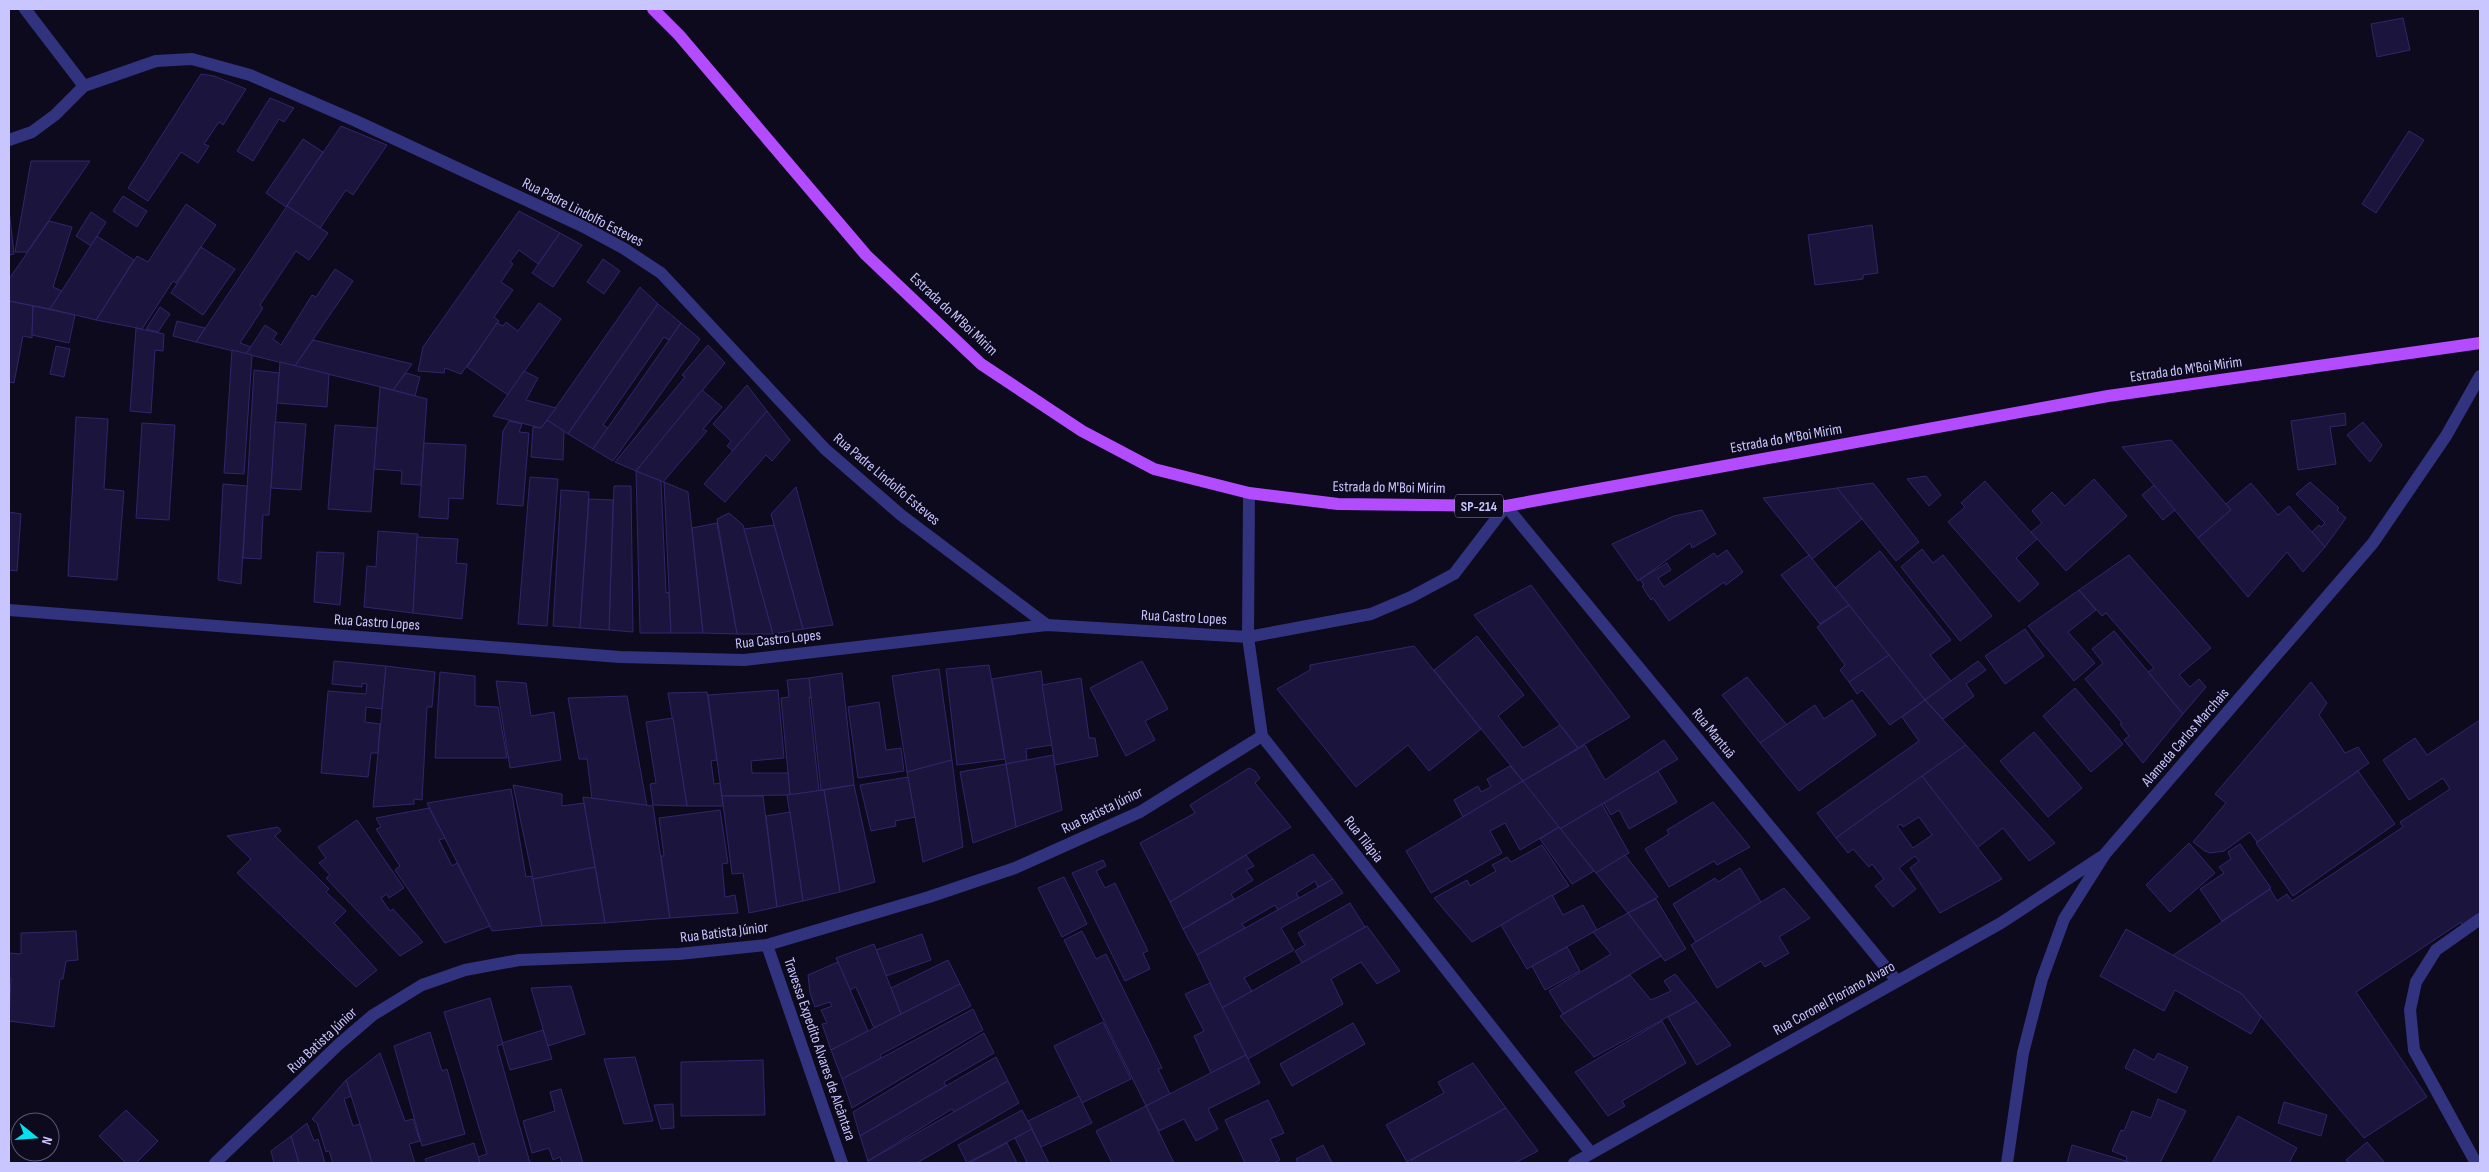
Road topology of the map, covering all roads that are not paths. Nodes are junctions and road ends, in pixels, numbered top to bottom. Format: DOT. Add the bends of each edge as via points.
graph roads {
  1 [pos="25,9"];
  2 [pos="653,9"];
  3 [pos="84,86"];
  4 [pos="9,140"];
  5 [pos="2480,343"];
  6 [pos="2480,376"];
  7 [pos="1248,494"];
  8 [pos="1506,506"];
  9 [pos="9,610"];
  10 [pos="1047,625"];
  11 [pos="1248,637"];
  12 [pos="1262,736"];
  13 [pos="2105,854"];
  14 [pos="2480,919"];
  15 [pos="767,945"];
  16 [pos="1897,981"];
  17 [pos="1591,1153"];
  18 [pos="215,1163"];
  19 [pos="842,1163"];
  20 [pos="1574,1163"];
  21 [pos="2007,1163"];
  22 [pos="2476,1163"];
  1 -- 3 [label="street"];
  2 -- 7 [label="main road, Estrada do M'Boi Mirim / SP-214" via="679,35 866,255 981,364 1082,431 1154,469"];
  3 -- 4 [label="street" via="55,115 32,132"];
  3 -- 10 [label="street, Rua Padre Lindolfo Esteves" via="156,61 192,59 250,75 366,125 623,248 661,273 826,449 901,515"];
  5 -- 8 [label="main road, Estrada do M'Boi Mirim / SP-214" via="2108,396"];
  6 -- 13 [label="street, Alameda Carlos Marchais" via="2446,436 2373,543"];
  7 -- 8 [label="main road, Estrada do M'Boi Mirim / SP-214" via="1338,504"];
  7 -- 11 [label="street"];
  8 -- 11 [label="street, Rua Castro Lopes" via="1454,574 1411,597 1371,614"];
  8 -- 16 [label="street, Rua Mantuã"];
  9 -- 10 [label="street, Rua Castro Lopes" via="620,657 744,660"];
  10 -- 11 [label="street, Rua Castro Lopes"];
  11 -- 12 [label="street"];
  12 -- 15 [label="street, Rua Batista Júnior" via="1140,812 1015,868"];
  12 -- 17 [label="street, Rua Tilápia"];
  13 -- 16 [label="street, Rua Coronel Floriano Alvaro" via="2001,923"];
  13 -- 21 [label="street, Alameda Carlos Marchais" via="2064,919 2042,979 2023,1053"];
  14 -- 22 [label="street" via="2436,950 2416,982 2410,1010 2414,1050"];
  15 -- 18 [label="street, Rua Batista Júnior" via="679,954 519,960 465,970 422,985 373,1015 338,1045"];
  15 -- 19 [label="street, Travessa Expedito Alvares de Alcântara"];
  16 -- 17 [label="street, Rua Coronel Floriano Alvaro"];
  17 -- 20 [label="street, Rua Coronel Floriano Alvaro"];
}
